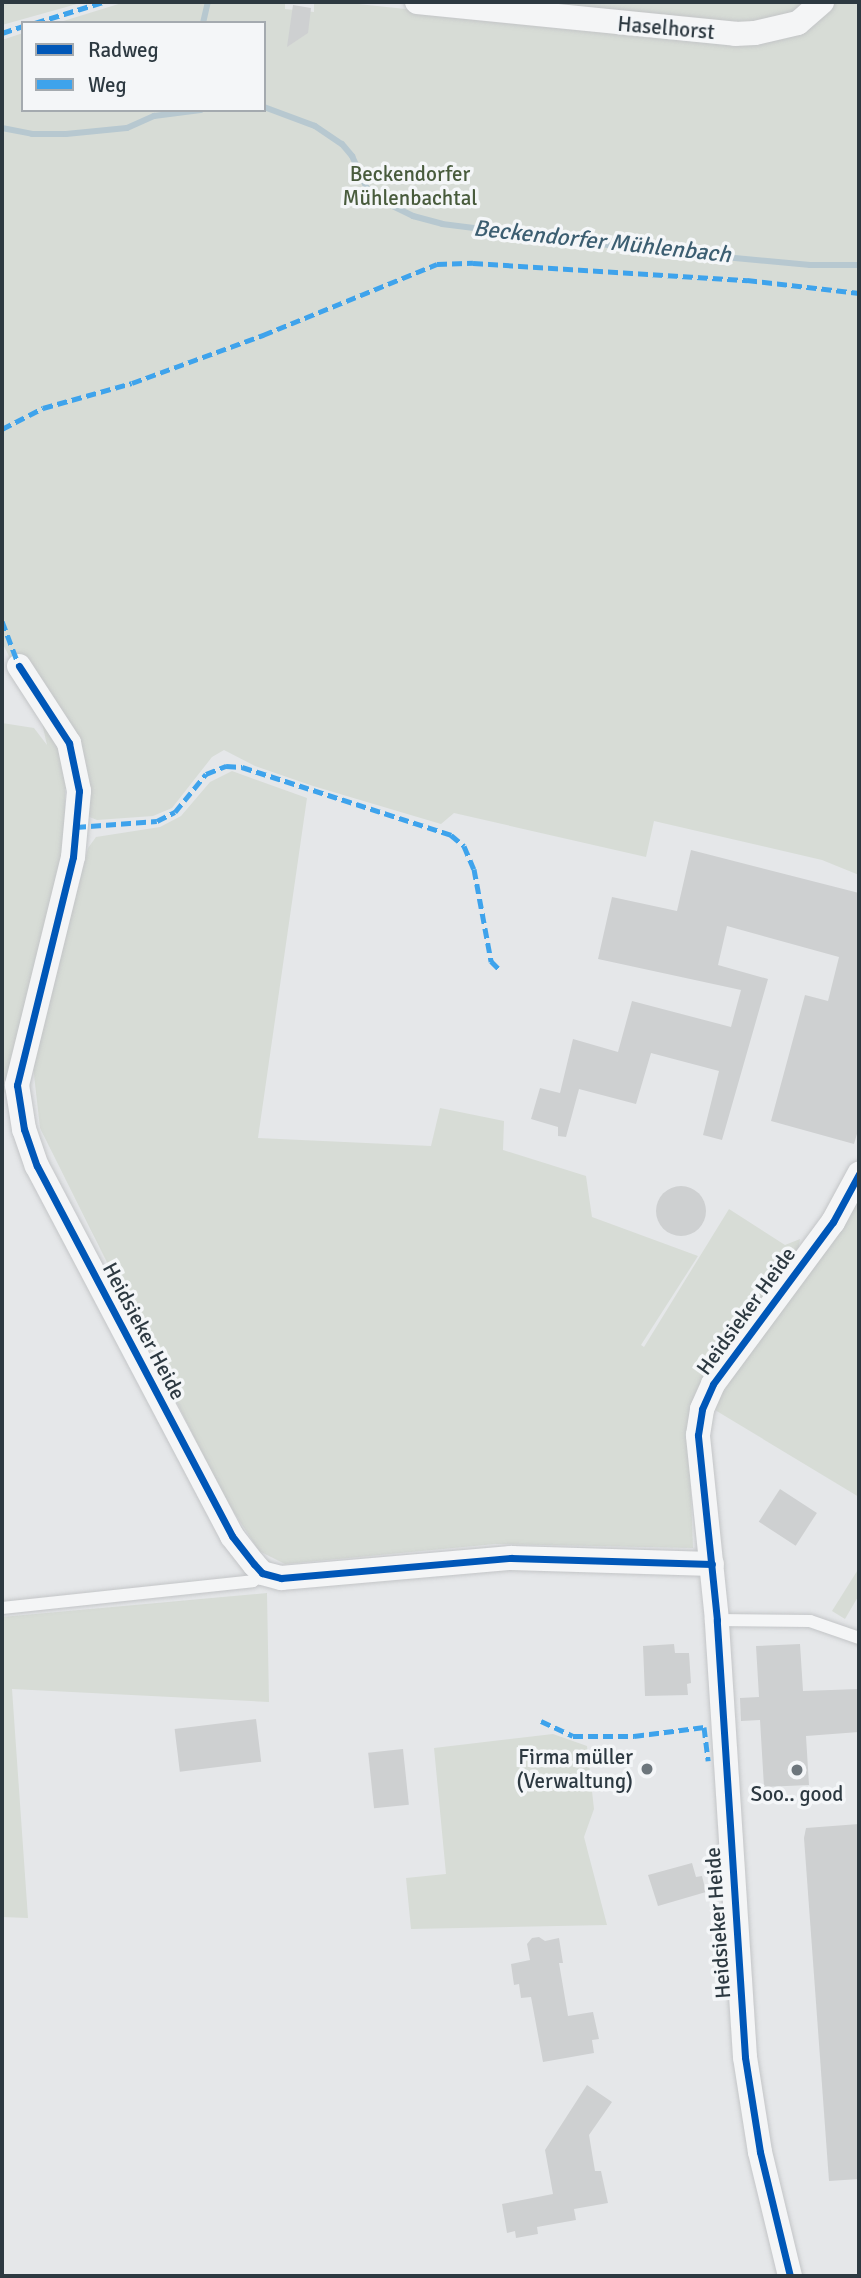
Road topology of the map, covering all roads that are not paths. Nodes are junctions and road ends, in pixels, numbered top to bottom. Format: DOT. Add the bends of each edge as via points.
graph roads {
  1 [pos="417,2"];
  2 [pos="822,2"];
  3 [pos="19,666"];
  4 [pos="859,1174"];
  5 [pos="712,1563"];
  6 [pos="262,1573"];
  7 [pos="2,1608"];
  8 [pos="718,1620"];
  9 [pos="859,1637"];
  10 [pos="790,2276"];
  1 -- 2 [label="street, Haselhorst" via="735,34 798,23"];
  3 -- 6 [label="street, Heidsieker Heide" via="69,743 79,791 73,858 17,1085 24,1129 37,1166 232,1536"];
  4 -- 5 [label="street, Heidsieker Heide" via="833,1222 713,1384 702,1409 698,1435"];
  5 -- 6 [label="street" via="511,1558 281,1578"];
  5 -- 8 [label="street, Heidsieker Heide"];
  6 -- 7 [label="lane" via="253,1581"];
  8 -- 9 [label="lane" via="810,1621"];
  8 -- 10 [label="street, Heidsieker Heide" via="745,2057 760,2152"];
}
